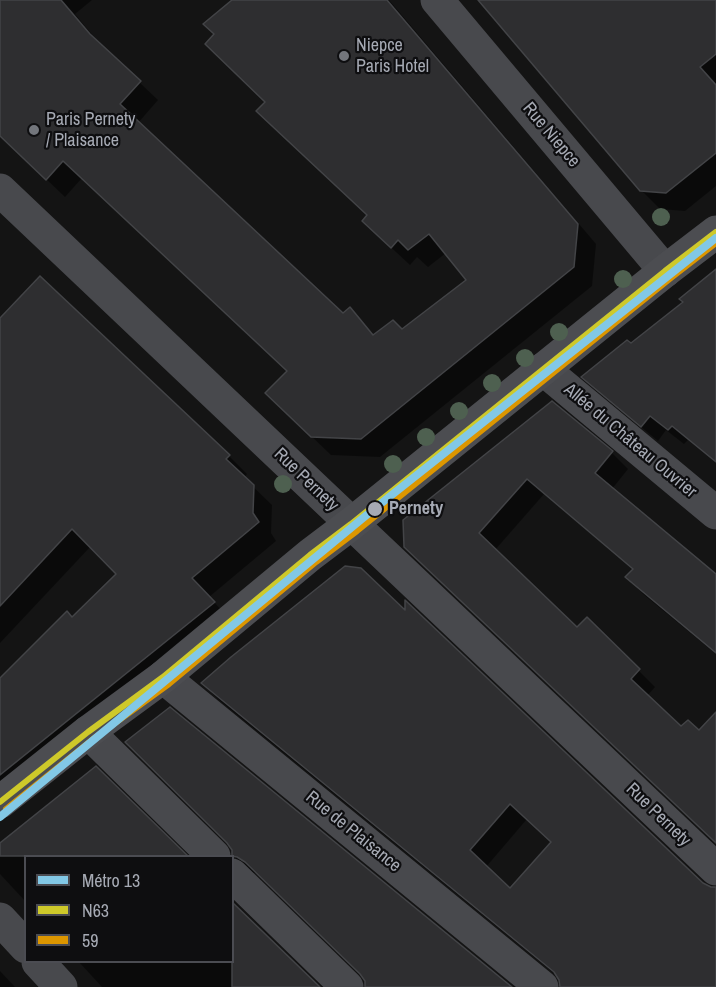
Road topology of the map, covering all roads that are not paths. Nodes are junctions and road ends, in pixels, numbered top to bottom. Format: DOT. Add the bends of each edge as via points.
graph roads {
  1 [pos="437,0"];
  2 [pos="0,190"];
  3 [pos="716,232"];
  4 [pos="665,271"];
  5 [pos="543,369"];
  6 [pos="716,513"];
  7 [pos="351,524"];
  8 [pos="163,677"];
  9 [pos="88,732"];
  10 [pos="0,802"];
  11 [pos="212,855"];
  12 [pos="716,869"];
  13 [pos="234,877"];
  14 [pos="0,919"];
  15 [pos="24,945"];
  16 [pos="39,963"];
  17 [pos="61,987"];
  18 [pos="347,987"];
  19 [pos="542,987"];
  1 -- 4 [label="street, Rue Niepce"];
  2 -- 7 [label="street, Rue Pernety"];
  3 -- 4 [label="street"];
  4 -- 5 [label="street"];
  5 -- 6 [label="street, Allée du Château Ouvrier"];
  5 -- 7 [label="street"];
  7 -- 8 [label="street"];
  7 -- 12 [label="street, Rue Pernety"];
  8 -- 9 [label="street"];
  8 -- 19 [label="street, Rue de Plaisance"];
  9 -- 10 [label="street"];
  9 -- 11 [label="street"];
  13 -- 18 [label="street"];
  14 -- 15 [label="street"];
  16 -- 17 [label="street"];
}
